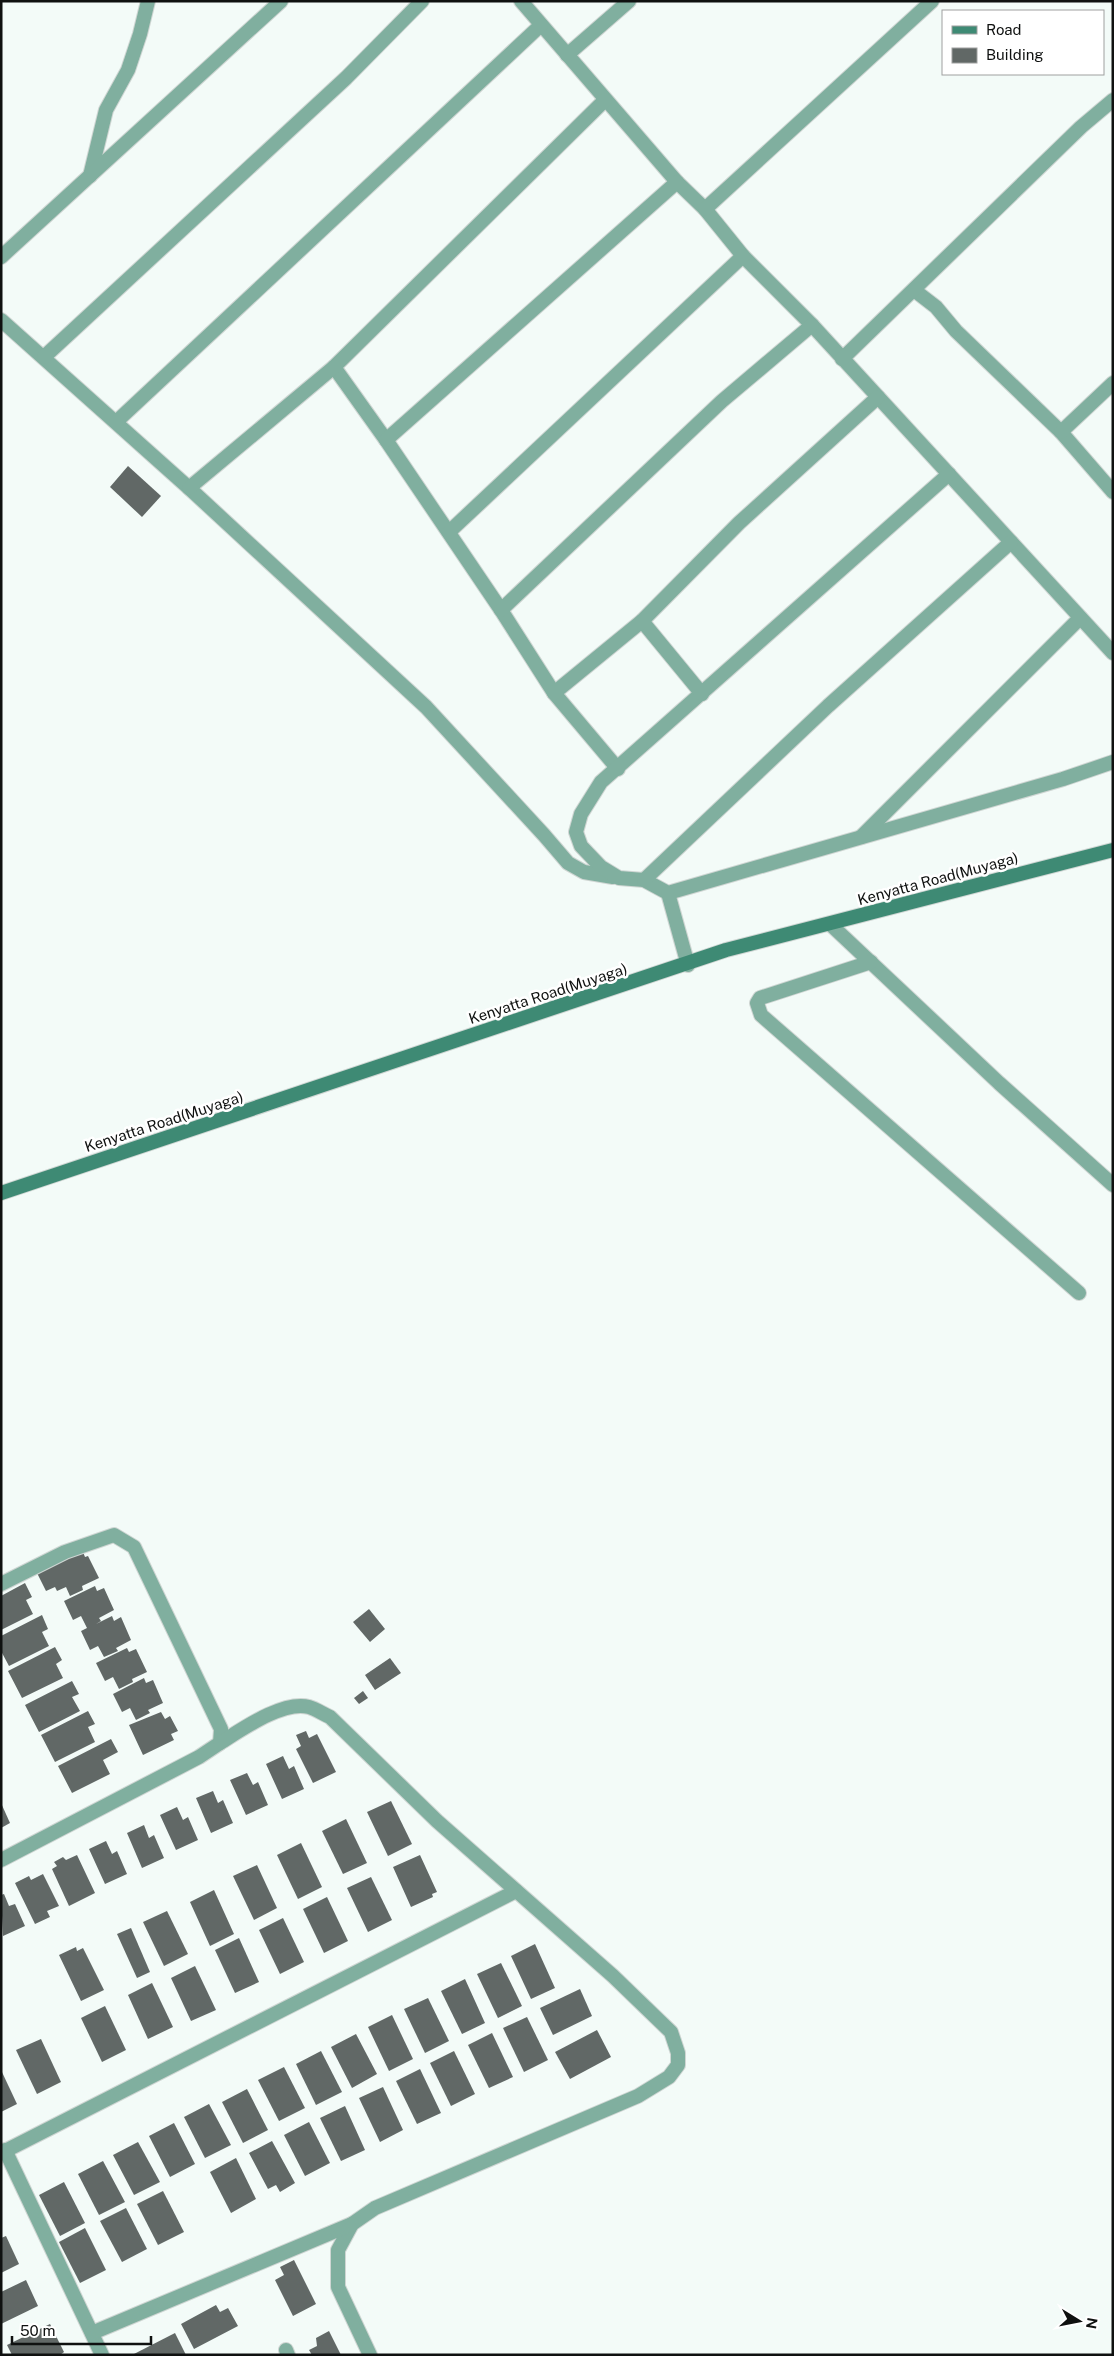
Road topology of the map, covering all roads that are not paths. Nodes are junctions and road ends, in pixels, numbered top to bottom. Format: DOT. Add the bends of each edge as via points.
graph roads {
  1 [pos="148,1"];
  2 [pos="281,1"];
  3 [pos="422,1"];
  4 [pos="521,1"];
  5 [pos="629,1"];
  6 [pos="932,1"];
  7 [pos="541,25"];
  8 [pos="567,55"];
  9 [pos="605,100"];
  10 [pos="1113,100"];
  11 [pos="90,176"];
  12 [pos="677,182"];
  13 [pos="705,209"];
  14 [pos="743,256"];
  15 [pos="1,257"];
  16 [pos="914,290"];
  17 [pos="1,320"];
  18 [pos="812,325"];
  19 [pos="44,356"];
  20 [pos="842,359"];
  21 [pos="334,367"];
  22 [pos="1113,383"];
  23 [pos="878,397"];
  24 [pos="116,422"];
  25 [pos="1061,432"];
  26 [pos="386,440"];
  27 [pos="949,474"];
  28 [pos="189,488"];
  29 [pos="1113,492"];
  30 [pos="449,532"];
  31 [pos="1011,542"];
  32 [pos="501,610"];
  33 [pos="1080,618"];
  34 [pos="642,621"];
  35 [pos="1113,653"];
  36 [pos="554,693"];
  37 [pos="702,694"];
  38 [pos="1113,762"];
  39 [pos="618,769"];
  40 [pos="860,838"];
  41 [pos="1113,850"];
  42 [pos="619,878"];
  43 [pos="644,880"];
  44 [pos="668,893"];
  45 [pos="830,924"];
  46 [pos="871,962"];
  47 [pos="688,965"];
  48 [pos="1113,1185"];
  49 [pos="1,1193"];
  50 [pos="1078,1293"];
  51 [pos="1,1584"];
  52 [pos="220,1743"];
  53 [pos="1,1860"];
  54 [pos="516,1891"];
  55 [pos="3,2151"];
  56 [pos="352,2224"];
  57 [pos="92,2333"];
  58 [pos="102,2355"];
  59 [pos="370,2355"];
  1 -- 11 [label="street" via="128,70 106,110"];
  2 -- 11 [label="street"];
  3 -- 19 [label="street" via="346,78"];
  4 -- 7 [label="street"];
  5 -- 8 [label="street"];
  6 -- 13 [label="street"];
  7 -- 8 [label="street"];
  7 -- 24 [label="street"];
  8 -- 9 [label="street"];
  9 -- 12 [label="street"];
  9 -- 21 [label="street"];
  10 -- 16 [label="street" via="1081,127"];
  11 -- 15 [label="street"];
  12 -- 13 [label="street"];
  12 -- 26 [label="street"];
  13 -- 14 [label="street"];
  14 -- 18 [label="street"];
  14 -- 30 [label="street"];
  16 -- 20 [label="street"];
  16 -- 25 [label="street" via="936,307 956,331"];
  17 -- 19 [label="street"];
  18 -- 20 [label="street"];
  18 -- 32 [label="street" via="722,401"];
  19 -- 24 [label="street"];
  20 -- 23 [label="street"];
  21 -- 26 [label="street"];
  21 -- 28 [label="street"];
  22 -- 25 [label="street"];
  23 -- 27 [label="street"];
  23 -- 34 [label="street" via="739,523"];
  24 -- 28 [label="street"];
  25 -- 29 [label="street"];
  26 -- 30 [label="street"];
  27 -- 31 [label="street"];
  27 -- 37 [label="street"];
  28 -- 42 [label="street" via="426,707 568,864 584,872"];
  30 -- 32 [label="street"];
  31 -- 33 [label="street"];
  31 -- 43 [label="street" via="828,706"];
  32 -- 36 [label="street"];
  33 -- 35 [label="street"];
  33 -- 40 [label="street"];
  34 -- 36 [label="street"];
  34 -- 37 [label="street"];
  36 -- 39 [label="street"];
  37 -- 39 [label="street"];
  38 -- 40 [label="street"];
  39 -- 42 [label="street" via="601,782 581,814 576,832 582,846 601,867"];
  40 -- 44 [label="street"];
  41 -- 45 [label="main road, Kenyatta Road(Muyaga)"];
  42 -- 43 [label="street"];
  43 -- 44 [label="street"];
  44 -- 47 [label="street"];
  45 -- 46 [label="street"];
  45 -- 47 [label="main road, Kenyatta Road(Muyaga)" via="726,950"];
  46 -- 48 [label="street"];
  46 -- 50 [label="street" via="760,998 758,1009"];
  47 -- 49 [label="main road, Kenyatta Road(Muyaga)"];
  51 -- 52 [label="street" via="65,1552 114,1535 134,1547 221,1729"];
  52 -- 53 [label="street"];
  52 -- 54 [label="street" via="287,1707 308,1706 330,1717 437,1821"];
  54 -- 55 [label="street"];
  54 -- 56 [label="street" via="614,1976 671,2032 678,2065 669,2077 638,2096 375,2208"];
  55 -- 57 [label="street"];
  56 -- 57 [label="street"];
  56 -- 59 [label="street" via="338,2250 338,2287"];
  57 -- 58 [label="street"];
}
